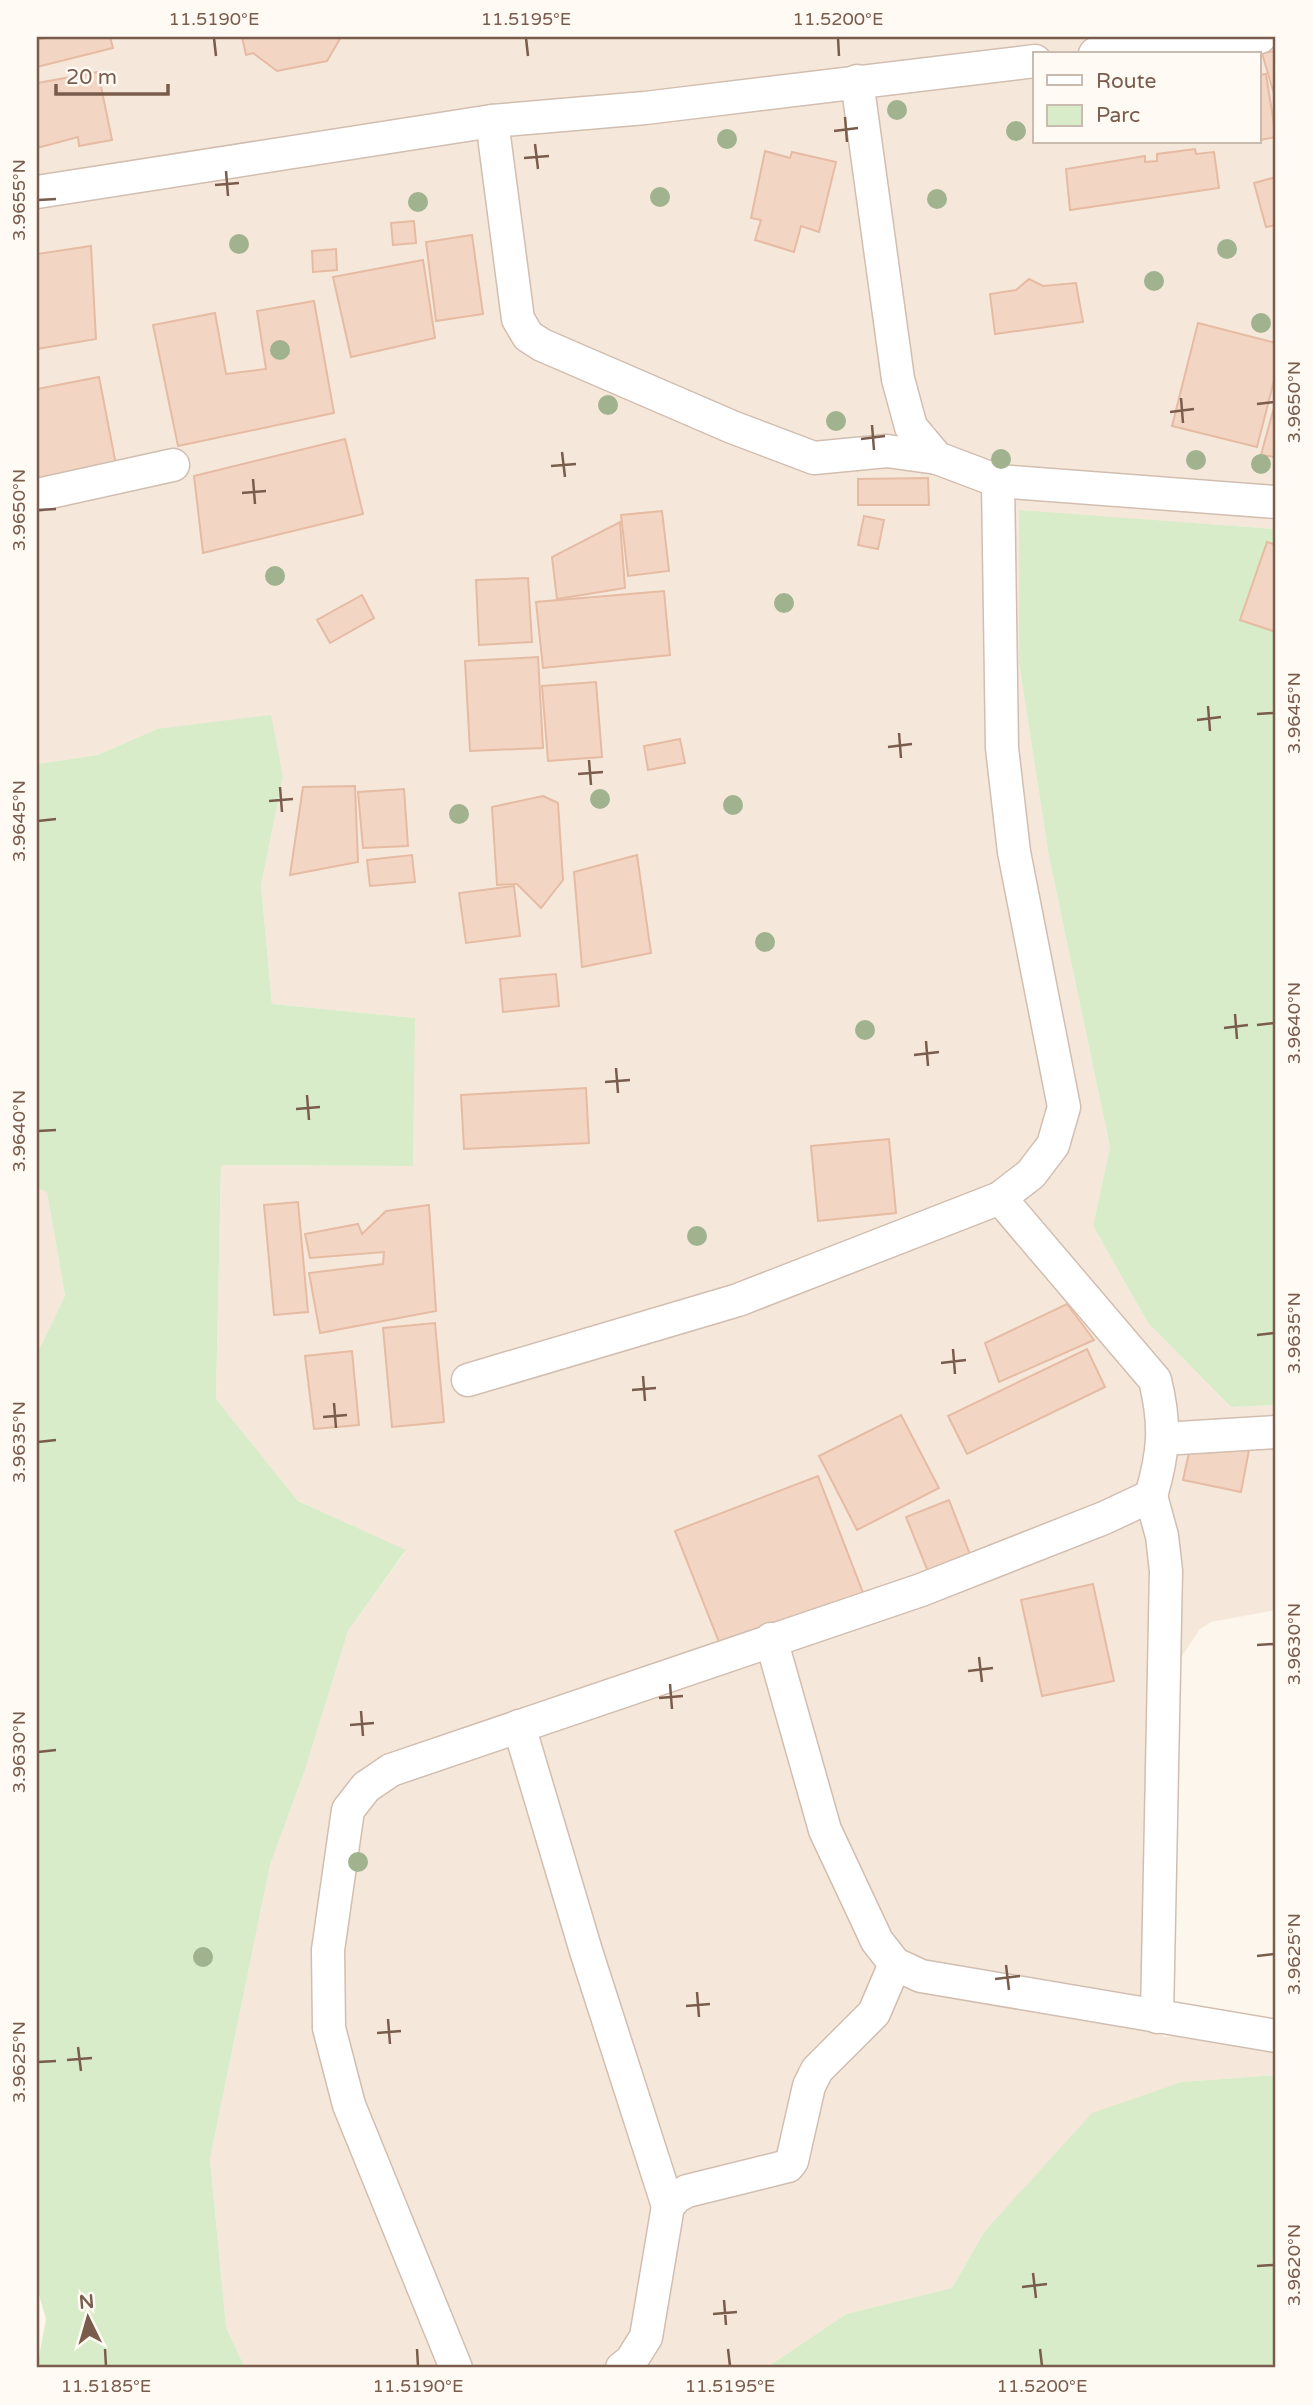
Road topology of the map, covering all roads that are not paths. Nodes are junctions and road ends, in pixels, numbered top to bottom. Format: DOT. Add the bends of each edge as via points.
graph roads {
  1 [pos="1260,37"];
  2 [pos="1114,52"];
  3 [pos="1033,61"];
  4 [pos="857,81"];
  5 [pos="492,121"];
  6 [pos="37,192"];
  7 [pos="937,458"];
  8 [pos="173,465"];
  9 [pos="998,481"];
  10 [pos="37,495"];
  11 [pos="1276,502"];
  12 [pos="1000,1198"];
  13 [pos="468,1380"];
  14 [pos="1276,1433"];
  15 [pos="1163,1439"];
  16 [pos="1151,1496"];
  17 [pos="771,1639"];
  18 [pos="519,1726"];
  19 [pos="895,1964"];
  20 [pos="1157,2017"];
  21 [pos="1276,2036"];
  22 [pos="668,2206"];
  23 [pos="456,2368"];
  24 [pos="622,2368"];
  1 -- 2 [label="street"];
  3 -- 4 [label="street"];
  4 -- 5 [label="street" via="645,108"];
  4 -- 7 [label="street" via="898,379 911,427"];
  5 -- 6 [label="street"];
  5 -- 7 [label="street" via="518,319 528,336 732,427 814,458 887,451"];
  7 -- 9 [label="street"];
  8 -- 10 [label="street"];
  9 -- 11 [label="street"];
  9 -- 12 [label="street" via="1002,748 1014,852 1064,1107 1053,1146 1031,1174"];
  12 -- 13 [label="street" via="738,1300"];
  12 -- 15 [label="street" via="1155,1380"];
  14 -- 15 [label="street"];
  15 -- 16 [label="street"];
  16 -- 17 [label="street" via="921,1590"];
  16 -- 20 [label="street" via="1167,1571"];
  17 -- 18 [label="street"];
  17 -- 19 [label="street" via="825,1830 877,1941"];
  18 -- 22 [label="street"];
  18 -- 23 [label="street" via="391,1770 366,1787 348,1810 328,1950 329,2028 349,2105"];
  19 -- 20 [label="street" via="921,1976"];
  19 -- 22 [label="street" via="874,2013 817,2070 809,2085 788,2166 687,2190"];
  20 -- 21 [label="street"];
  22 -- 24 [label="street" via="646,2337"];
}
